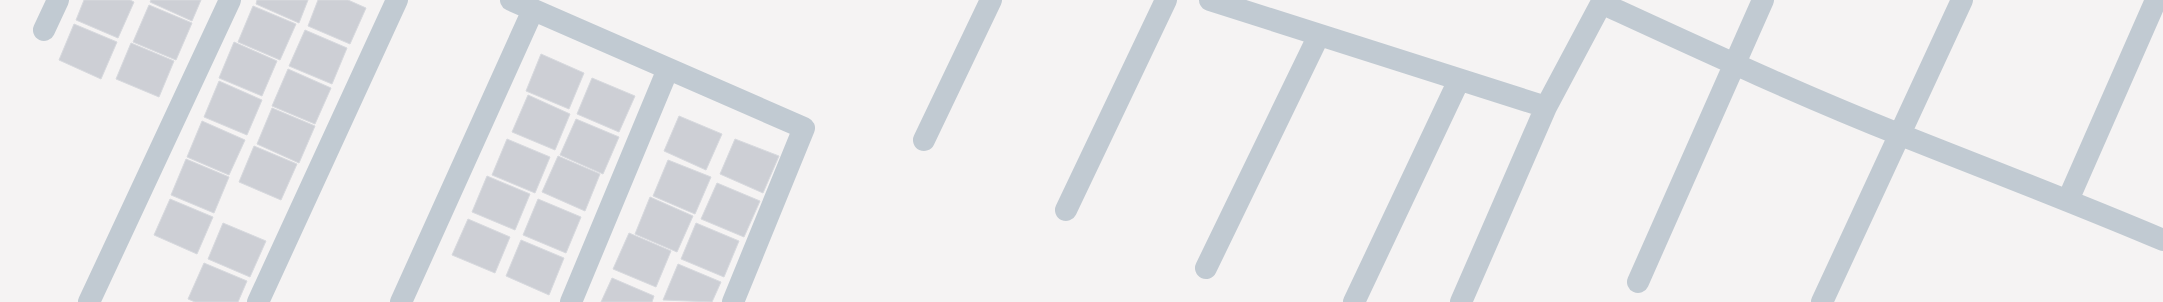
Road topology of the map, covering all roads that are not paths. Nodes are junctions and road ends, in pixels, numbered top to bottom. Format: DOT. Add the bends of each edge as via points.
graph roads {
  1 [pos="58,0"];
  2 [pos="230,0"];
  3 [pos="397,0"];
  4 [pos="511,0"];
  5 [pos="991,0"];
  6 [pos="1166,0"];
  7 [pos="1210,0"];
  8 [pos="1763,0"];
  9 [pos="1962,0"];
  10 [pos="2156,0"];
  11 [pos="1602,1"];
  12 [pos="533,10"];
  13 [pos="44,30"];
  14 [pos="1319,35"];
  15 [pos="1735,64"];
  16 [pos="668,69"];
  17 [pos="1459,80"];
  18 [pos="1546,107"];
  19 [pos="1900,135"];
  20 [pos="924,140"];
  21 [pos="2068,200"];
  22 [pos="1066,210"];
  23 [pos="2163,240"];
  24 [pos="1206,268"];
  25 [pos="1638,282"];
  26 [pos="89,302"];
  27 [pos="258,302"];
  28 [pos="401,302"];
  29 [pos="571,302"];
  30 [pos="733,302"];
  31 [pos="1354,302"];
  32 [pos="1461,302"];
  33 [pos="1822,302"];
  1 -- 13 [label="street"];
  2 -- 26 [label="street"];
  3 -- 27 [label="street"];
  4 -- 12 [label="street"];
  5 -- 20 [label="street"];
  6 -- 22 [label="street"];
  7 -- 14 [label="street"];
  8 -- 15 [label="street"];
  9 -- 19 [label="street"];
  10 -- 21 [label="street"];
  11 -- 15 [label="street"];
  11 -- 18 [label="street"];
  12 -- 16 [label="street"];
  12 -- 28 [label="street"];
  14 -- 17 [label="street"];
  14 -- 24 [label="street"];
  15 -- 19 [label="street"];
  15 -- 25 [label="street"];
  16 -- 29 [label="street"];
  16 -- 30 [label="street" via="804,128"];
  17 -- 18 [label="street"];
  17 -- 31 [label="street"];
  18 -- 32 [label="street"];
  19 -- 21 [label="street"];
  19 -- 33 [label="street"];
  21 -- 23 [label="street"];
}
